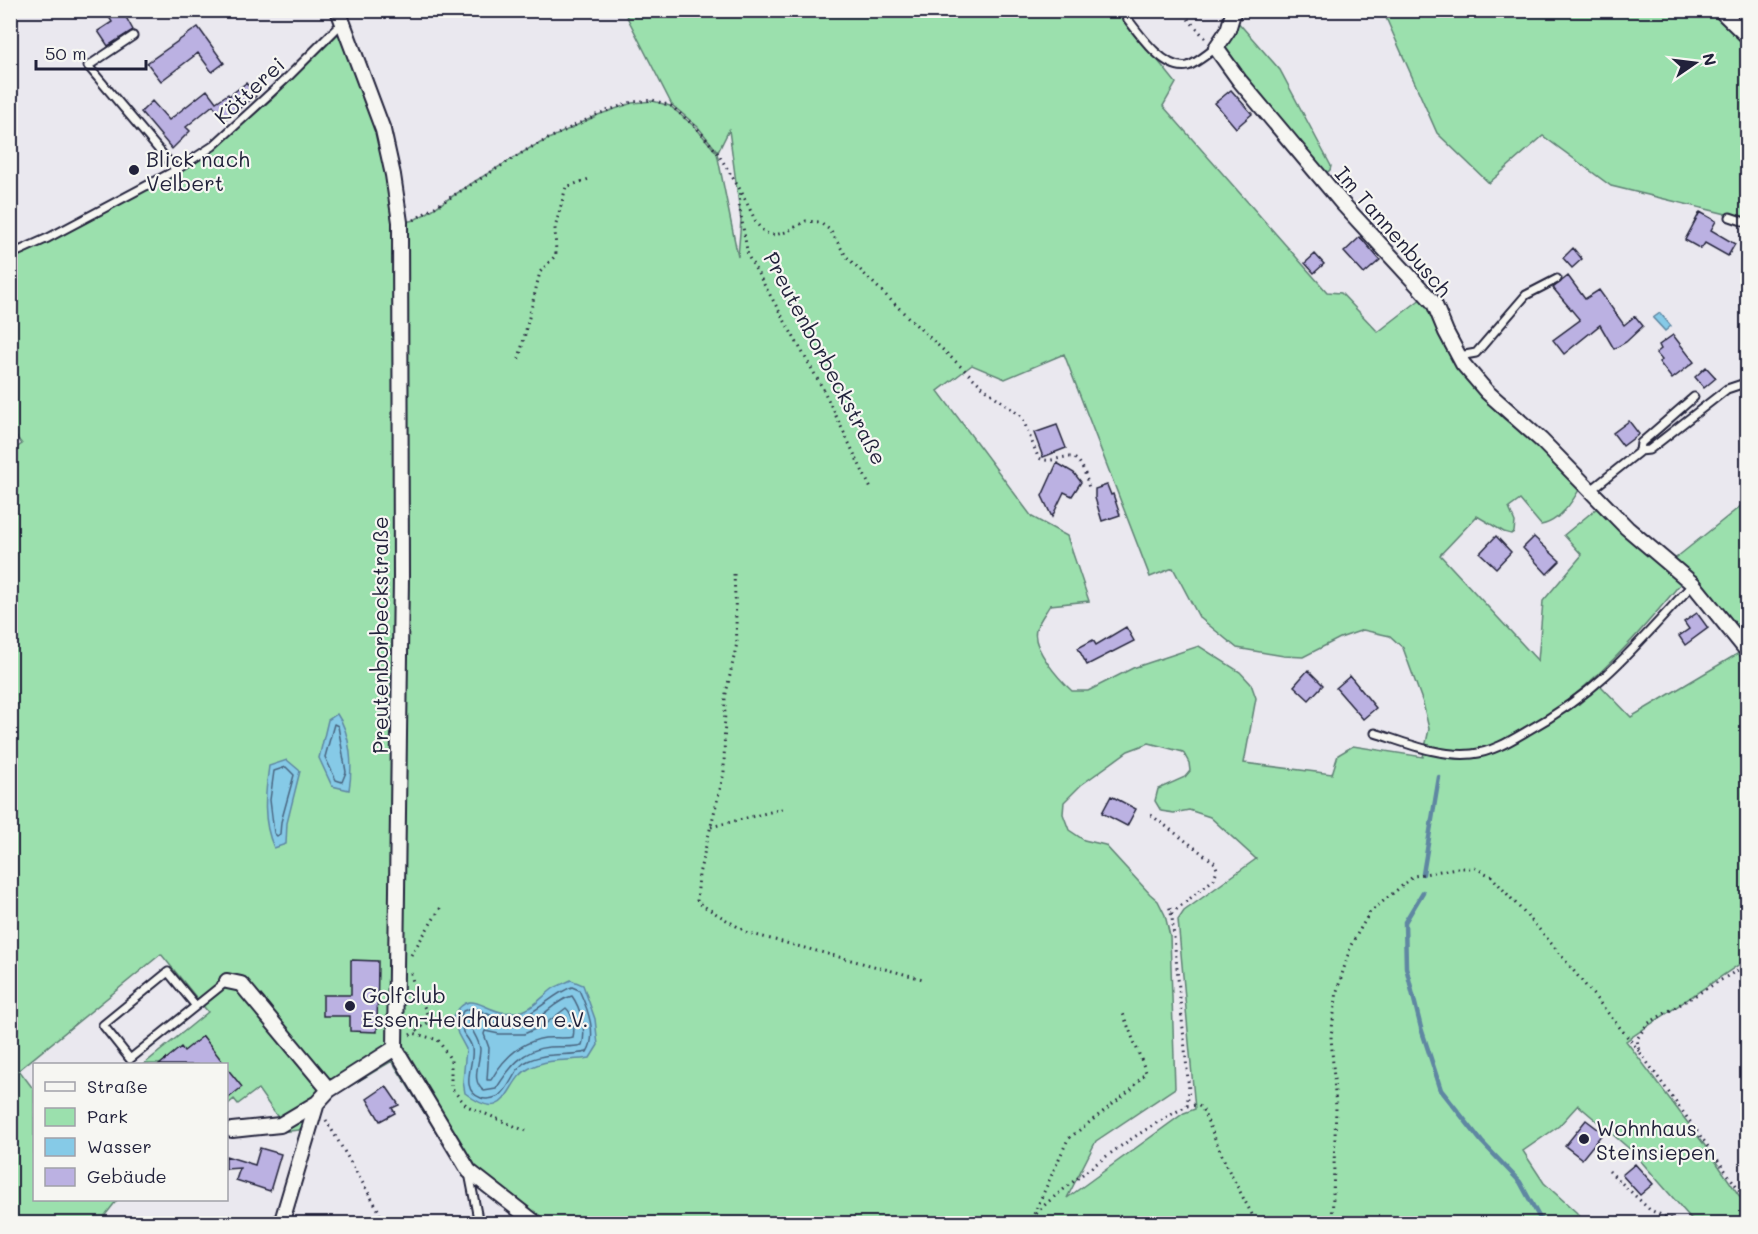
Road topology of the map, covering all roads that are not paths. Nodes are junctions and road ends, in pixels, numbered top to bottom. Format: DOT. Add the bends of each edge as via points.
graph roads {
  1 [pos="352,10"];
  2 [pos="1121,10"];
  3 [pos="1234,10"];
  4 [pos="1720,10"];
  5 [pos="340,17"];
  6 [pos="133,36"];
  7 [pos="1748,37"];
  8 [pos="1216,48"];
  9 [pos="176,170"];
  10 [pos="1730,217"];
  11 [pos="1748,223"];
  12 [pos="10,255"];
  13 [pos="1557,279"];
  14 [pos="1459,356"];
  15 [pos="1748,385"];
  16 [pos="1694,398"];
  17 [pos="1640,450"];
  18 [pos="1590,491"];
  19 [pos="1693,584"];
  20 [pos="1742,633"];
  21 [pos="1748,652"];
  22 [pos="1374,733"];
  23 [pos="227,981"];
  24 [pos="196,1006"];
  25 [pos="395,1048"];
  26 [pos="329,1090"];
  27 [pos="317,1103"];
  28 [pos="232,1130"];
  29 [pos="469,1171"];
  30 [pos="281,1224"];
  31 [pos="479,1224"];
  32 [pos="537,1224"];
  1 -- 5 [label="street"];
  2 -- 8 [label="lane" via="1154,52 1176,66 1189,66"];
  3 -- 8 [label="street" via="1228,30"];
  4 -- 7 [label="street"];
  5 -- 9 [label="lane, Kötterei" via="289,76 213,146"];
  5 -- 25 [label="street, Preutenborbeckstraße" via="383,130 400,222 401,588"];
  6 -- 9 [label="lane" via="88,66"];
  8 -- 14 [label="street, Im Tannenbusch" via="1342,203 1434,303"];
  9 -- 12 [label="lane, Kötterei"];
  10 -- 11 [label="lane"];
  13 -- 14 [label="lane" via="1526,295 1476,352"];
  14 -- 18 [label="street, Im Tannenbusch" via="1487,392"];
  15 -- 17 [label="lane" via="1727,389 1649,450"];
  16 -- 17 [label="lane" via="1641,443"];
  17 -- 18 [label="lane"];
  18 -- 19 [label="street, Im Tannenbusch"];
  19 -- 20 [label="street, Im Tannenbusch"];
  19 -- 22 [label="lane" via="1606,676 1538,725 1494,748 1472,754 1445,753"];
  20 -- 21 [label="street, Im Tannenbusch"];
  23 -- 24 [label="lane"];
  23 -- 26 [label="street" via="241,984"];
  24 -- 24 [label="lane" via="130,1059 103,1025 168,972"];
  25 -- 26 [label="street"];
  25 -- 29 [label="street"];
  26 -- 27 [label="street"];
  27 -- 28 [label="street" via="280,1125"];
  27 -- 30 [label="street"];
  29 -- 31 [label="lane"];
  29 -- 32 [label="street"];
}
